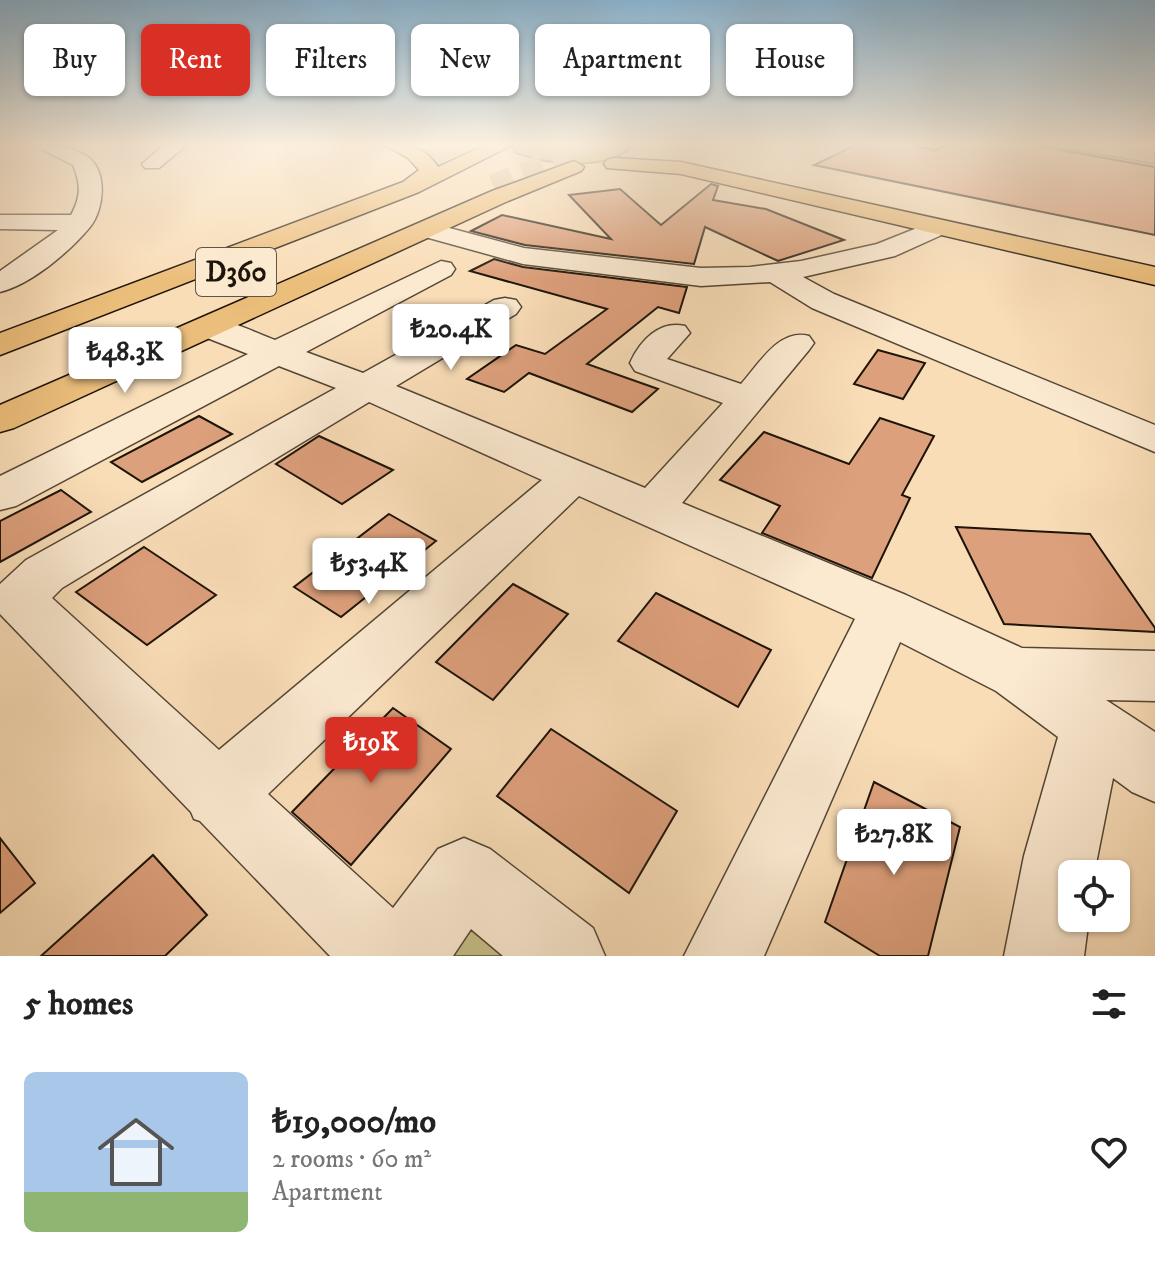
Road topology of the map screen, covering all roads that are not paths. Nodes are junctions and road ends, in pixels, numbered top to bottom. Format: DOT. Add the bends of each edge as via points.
graph roads {
  1 [pos="89,189"];
  2 [pos="407,189"];
  3 [pos="463,189"];
  4 [pos="465,189"];
  5 [pos="473,189"];
  6 [pos="793,189"];
  7 [pos="805,189"];
  8 [pos="0,222"];
  9 [pos="80,223"];
  10 [pos="937,228"];
  11 [pos="427,230"];
  12 [pos="1155,255"];
  13 [pos="0,262"];
  14 [pos="441,269"];
  15 [pos="774,272"];
  16 [pos="1155,276"];
  17 [pos="0,283"];
  18 [pos="505,307"];
  19 [pos="209,327"];
  20 [pos="673,333"];
  21 [pos="797,343"];
  22 [pos="0,345"];
  23 [pos="99,345"];
  24 [pos="279,353"];
  25 [pos="0,364"];
  26 [pos="368,388"];
  27 [pos="749,399"];
  28 [pos="0,420"];
  29 [pos="1155,440"];
  30 [pos="573,477"];
  31 [pos="0,495"];
  32 [pos="651,510"];
  33 [pos="887,610"];
  34 [pos="1017,673"];
  35 [pos="1155,676"];
  36 [pos="1092,728"];
  37 [pos="1155,770"];
  38 [pos="218,795"];
  39 [pos="386,956"];
  40 [pos="406,956"];
  41 [pos="565,956"];
  42 [pos="724,956"];
  43 [pos="1044,956"];
  1 -- 9 [label="street"];
  2 -- 22 [label="highway"];
  3 -- 25 [label="highway, D360"];
  4 -- 23 [label="highway, D360"];
  5 -- 11 [label="highway"];
  6 -- 10 [label="highway"];
  7 -- 12 [label="highway"];
  8 -- 9 [label="street"];
  9 -- 13 [label="street"];
  9 -- 17 [label="street" via="63,242"];
  10 -- 15 [label="street" via="885,250"];
  10 -- 16 [label="highway"];
  11 -- 15 [label="street" via="523,256 701,277"];
  11 -- 19 [label="highway"];
  14 -- 24 [label="street"];
  15 -- 29 [label="street" via="837,307"];
  18 -- 26 [label="street"];
  19 -- 24 [label="street"];
  19 -- 28 [label="highway"];
  20 -- 27 [label="street" via="648,363"];
  21 -- 27 [label="street"];
  24 -- 26 [label="street"];
  24 -- 31 [label="street"];
  26 -- 30 [label="street"];
  26 -- 38 [label="street" via="44,574 18,599"];
  27 -- 32 [label="street"];
  30 -- 32 [label="street"];
  30 -- 38 [label="street"];
  32 -- 33 [label="street"];
  33 -- 34 [label="street"];
  33 -- 42 [label="street"];
  34 -- 35 [label="street"];
  34 -- 36 [label="street"];
  36 -- 37 [label="street"];
  36 -- 43 [label="street" via="1060,856"];
  38 -- 39 [label="street"];
  40 -- 41 [label="street" via="464,875"];
}
